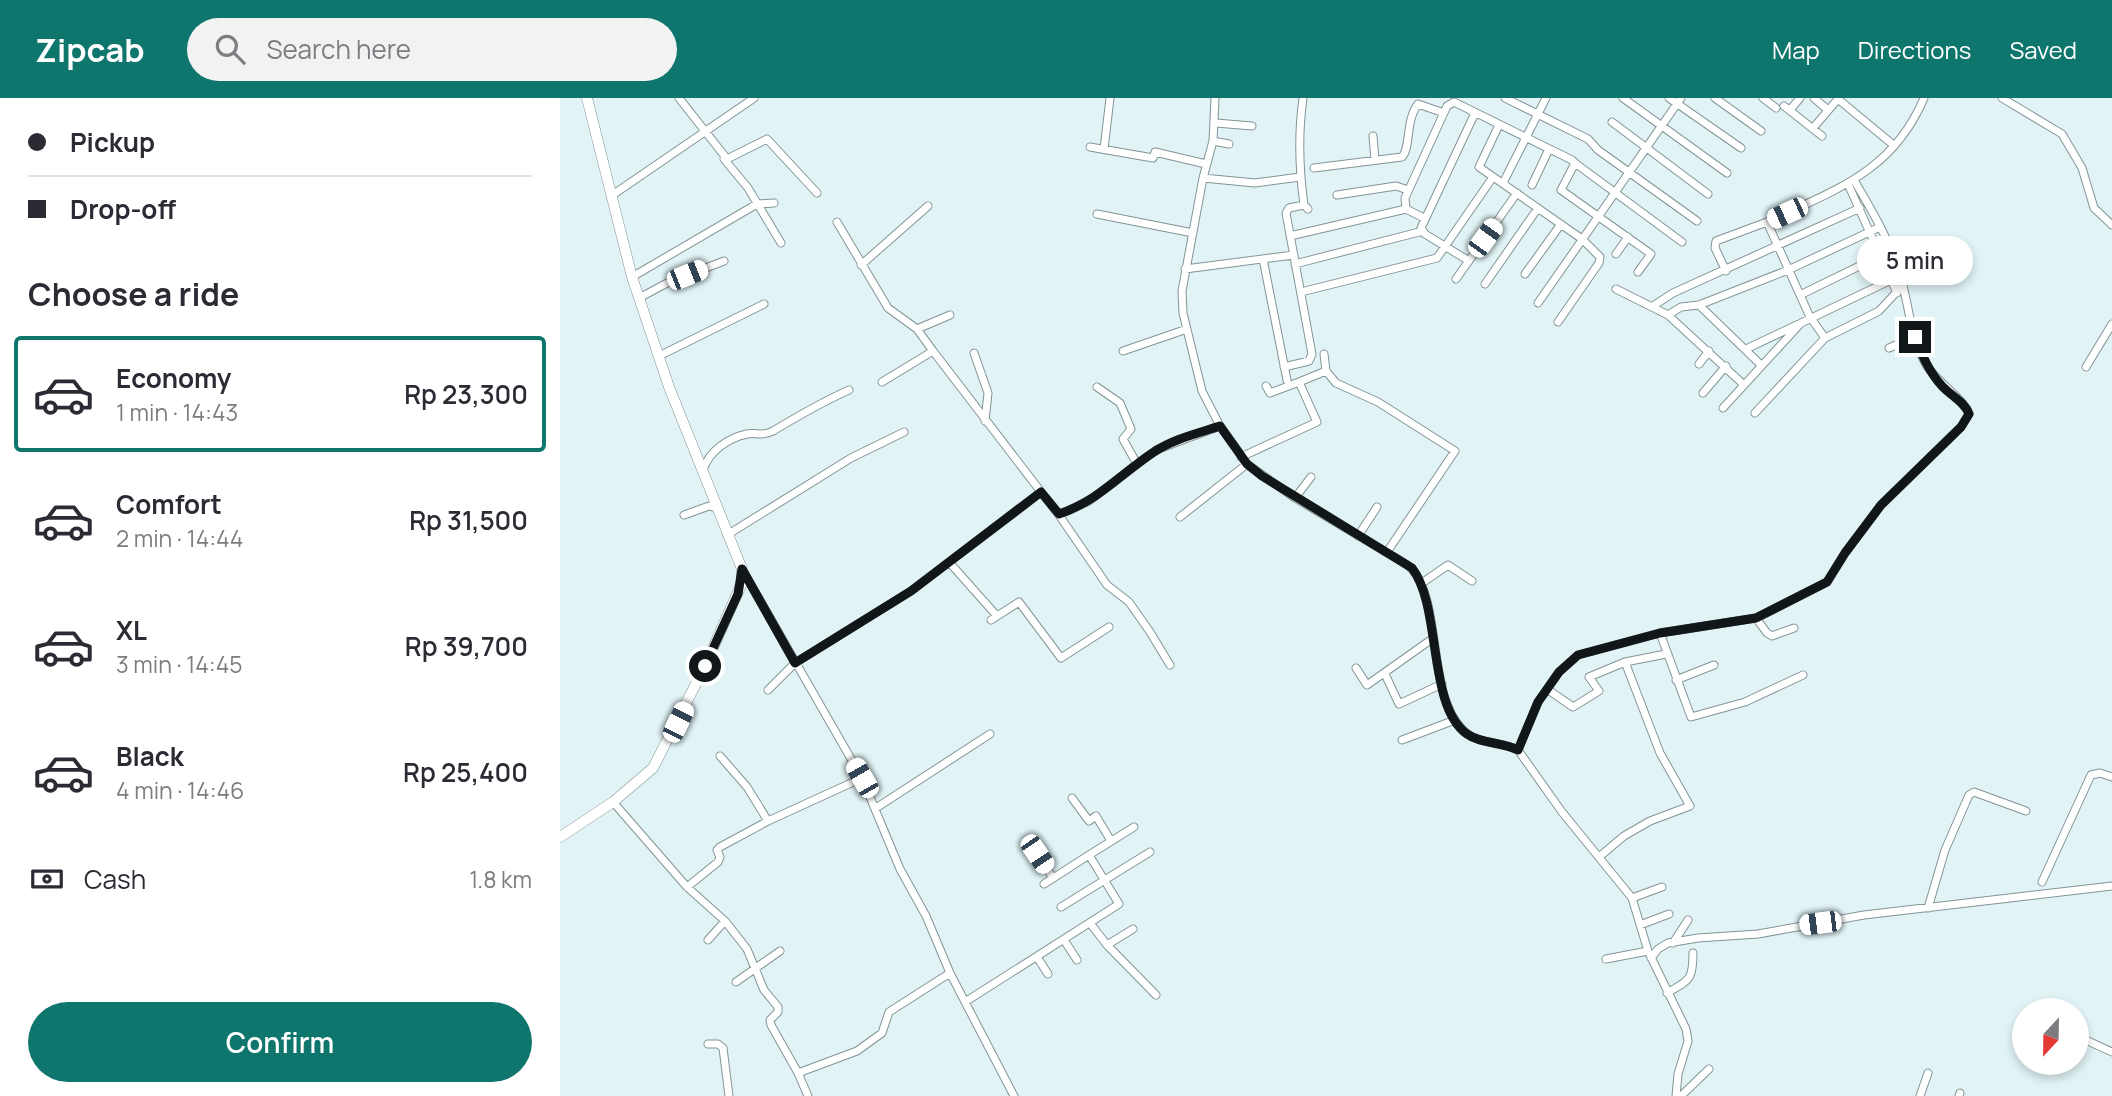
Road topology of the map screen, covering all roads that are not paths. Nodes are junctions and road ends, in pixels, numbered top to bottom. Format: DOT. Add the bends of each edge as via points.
graph roads {
  1 [pos="587,98"];
  2 [pos="679,98"];
  3 [pos="754,98"];
  4 [pos="1110,98"];
  5 [pos="1215,98"];
  6 [pos="1303,98"];
  7 [pos="1546,98"];
  8 [pos="1623,98"];
  9 [pos="1669,98"];
  10 [pos="1716,98"];
  11 [pos="1763,98"];
  12 [pos="1800,98"];
  13 [pos="1814,98"];
  14 [pos="1924,98"];
  15 [pos="2002,98"];
  16 [pos="1511,99"];
  17 [pos="1679,101"];
  18 [pos="1783,108"];
  19 [pos="1828,110"];
  20 [pos="1444,113"];
  21 [pos="1475,113"];
  22 [pos="1538,114"];
  23 [pos="1612,122"];
  24 [pos="1216,123"];
  25 [pos="1499,125"];
  26 [pos="1252,126"];
  27 [pos="1661,126"];
  28 [pos="1813,128"];
  29 [pos="1761,131"];
  30 [pos="704,133"];
  31 [pos="1373,136"];
  32 [pos="1822,136"];
  33 [pos="1526,138"];
  34 [pos="1213,141"];
  35 [pos="1891,143"];
  36 [pos="1229,144"];
  37 [pos="1090,147"];
  38 [pos="1645,148"];
  39 [pos="1741,148"];
  40 [pos="1104,149"];
  41 [pos="1549,149"];
  42 [pos="1376,160"];
  43 [pos="1575,163"];
  44 [pos="1206,164"];
  45 [pos="1314,168"];
  46 [pos="1629,172"];
  47 [pos="1727,173"];
  48 [pos="1300,177"];
  49 [pos="1493,177"];
  50 [pos="1203,178"];
  51 [pos="1851,182"];
  52 [pos="1503,183"];
  53 [pos="1532,185"];
  54 [pos="1408,190"];
  55 [pos="1615,192"];
  56 [pos="1517,193"];
  57 [pos="817,194"];
  58 [pos="1708,194"];
  59 [pos="1338,195"];
  60 [pos="611,196"];
  61 [pos="775,203"];
  62 [pos="757,204"];
  63 [pos="928,206"];
  64 [pos="1538,208"];
  65 [pos="1860,208"];
  66 [pos="1406,209"];
  67 [pos="1097,214"];
  68 [pos="1598,216"];
  69 [pos="1424,218"];
  70 [pos="1697,221"];
  71 [pos="837,222"];
  72 [pos="1768,222"];
  73 [pos="1561,224"];
  74 [pos="2112,225"];
  75 [pos="1880,226"];
  76 [pos="1423,231"];
  77 [pos="1870,231"];
  78 [pos="1193,233"];
  79 [pos="1290,236"];
  80 [pos="1628,237"];
  81 [pos="1582,239"];
  82 [pos="1682,242"];
  83 [pos="781,243"];
  84 [pos="1776,245"];
  85 [pos="1446,246"];
  86 [pos="1616,254"];
  87 [pos="1651,254"];
  88 [pos="1294,255"];
  89 [pos="1882,255"];
  90 [pos="1262,259"];
  91 [pos="1659,259"];
  92 [pos="724,261"];
  93 [pos="1469,261"];
  94 [pos="1295,264"];
  95 [pos="861,265"];
  96 [pos="1185,269"];
  97 [pos="1788,270"];
  98 [pos="1726,271"];
  99 [pos="1638,272"];
  100 [pos="1525,274"];
  101 [pos="632,277"];
  102 [pos="1456,279"];
  103 [pos="1891,280"];
  104 [pos="1485,284"];
  105 [pos="1903,285"];
  106 [pos="1616,289"];
  107 [pos="1301,292"];
  108 [pos="1897,293"];
  109 [pos="1800,295"];
  110 [pos="639,298"];
  111 [pos="1538,303"];
  112 [pos="764,304"];
  113 [pos="1699,305"];
  114 [pos="1653,306"];
  115 [pos="950,315"];
  116 [pos="1668,315"];
  117 [pos="1810,317"];
  118 [pos="1558,322"];
  119 [pos="1801,323"];
  120 [pos="2112,324"];
  121 [pos="917,329"];
  122 [pos="1187,329"];
  123 [pos="1915,337"];
  124 [pos="1825,338"];
  125 [pos="1889,348"];
  126 [pos="1746,349"];
  127 [pos="933,351"];
  128 [pos="1123,351"];
  129 [pos="1709,351"];
  130 [pos="974,353"];
  131 [pos="1324,354"];
  132 [pos="659,356"];
  133 [pos="1699,364"];
  134 [pos="1761,365"];
  135 [pos="1726,366"];
  136 [pos="1284,367"];
  137 [pos="2086,367"];
  138 [pos="1326,371"];
  139 [pos="1287,380"];
  140 [pos="882,382"];
  141 [pos="1299,382"];
  142 [pos="1743,384"];
  143 [pos="1266,386"];
  144 [pos="1097,387"];
  145 [pos="849,390"];
  146 [pos="1703,393"];
  147 [pos="1723,408"];
  148 [pos="1755,413"];
  149 [pos="985,422"];
  150 [pos="1220,426"];
  151 [pos="904,432"];
  152 [pos="1241,457"];
  153 [pos="1137,464"];
  154 [pos="1247,464"];
  155 [pos="702,471"];
  156 [pos="1311,477"];
  157 [pos="1041,492"];
  158 [pos="1296,498"];
  159 [pos="1377,507"];
  160 [pos="718,508"];
  161 [pos="1059,514"];
  162 [pos="684,515"];
  163 [pos="1180,517"];
  164 [pos="727,535"];
  165 [pos="1358,536"];
  166 [pos="1387,552"];
  167 [pos="948,562"];
  168 [pos="742,569"];
  169 [pos="1472,581"];
  170 [pos="1422,583"];
  171 [pos="1756,618"];
  172 [pos="1109,627"];
  173 [pos="1794,628"];
  174 [pos="1660,633"];
  175 [pos="1432,639"];
  176 [pos="1666,654"];
  177 [pos="1625,662"];
  178 [pos="795,663"];
  179 [pos="1170,665"];
  180 [pos="1714,665"];
  181 [pos="1356,668"];
  182 [pos="1385,674"];
  183 [pos="1803,675"];
  184 [pos="1676,680"];
  185 [pos="1442,684"];
  186 [pos="1547,689"];
  187 [pos="768,690"];
  188 [pos="1455,720"];
  189 [pos="990,734"];
  190 [pos="1402,740"];
  191 [pos="1518,750"];
  192 [pos="720,756"];
  193 [pos="2112,777"];
  194 [pos="862,778"];
  195 [pos="1072,798"];
  196 [pos="613,802"];
  197 [pos="876,808"];
  198 [pos="2026,811"];
  199 [pos="768,821"];
  200 [pos="1134,827"];
  201 [pos="560,837"];
  202 [pos="1111,841"];
  203 [pos="1150,852"];
  204 [pos="1037,854"];
  205 [pos="1089,855"];
  206 [pos="1599,858"];
  207 [pos="1053,877"];
  208 [pos="1105,882"];
  209 [pos="2042,883"];
  210 [pos="1044,884"];
  211 [pos="2112,886"];
  212 [pos="687,887"];
  213 [pos="1662,887"];
  214 [pos="1632,898"];
  215 [pos="1061,907"];
  216 [pos="1928,908"];
  217 [pos="1669,914"];
  218 [pos="1688,920"];
  219 [pos="725,921"];
  220 [pos="1090,923"];
  221 [pos="1640,925"];
  222 [pos="1133,929"];
  223 [pos="708,940"];
  224 [pos="1064,940"];
  225 [pos="1673,943"];
  226 [pos="1107,945"];
  227 [pos="780,951"];
  228 [pos="1693,953"];
  229 [pos="1649,954"];
  230 [pos="1037,957"];
  231 [pos="1606,959"];
  232 [pos="1077,960"];
  233 [pos="755,967"];
  234 [pos="950,973"];
  235 [pos="1048,974"];
  236 [pos="736,982"];
  237 [pos="1667,993"];
  238 [pos="1156,995"];
  239 [pos="965,1002"];
  240 [pos="2090,1042"];
  241 [pos="708,1044"];
  242 [pos="2112,1052"];
  243 [pos="1709,1069"];
  244 [pos="798,1073"];
  245 [pos="1928,1073"];
  246 [pos="729,1096"];
  247 [pos="808,1096"];
  248 [pos="1014,1096"];
  249 [pos="1679,1096"];
  250 [pos="1920,1096"];
  1 -- 60 [label="main road"];
  2 -- 30 [label="street"];
  3 -- 30 [label="street"];
  4 -- 40 [label="street"];
  5 -- 24 [label="street"];
  6 -- 48 [label="street"];
  7 -- 22 [label="street"];
  8 -- 27 [label="street"];
  9 -- 17 [label="street"];
  10 -- 29 [label="street"];
  11 -- 18 [label="street"];
  12 -- 18 [label="street"];
  13 -- 19 [label="street"];
  14 -- 51 [label="street" via="1895,148"];
  15 -- 74 [label="street" via="2062,134 2082,168 2094,208"];
  16 -- 22 [label="street"];
  17 -- 27 [label="street"];
  17 -- 39 [label="street"];
  18 -- 28 [label="street"];
  19 -- 28 [label="street"];
  19 -- 35 [label="street" via="1840,99"];
  20 -- 21 [label="street" via="1454,102"];
  20 -- 42 [label="street" via="1418,104 1407,128 1406,155"];
  20 -- 54 [label="street"];
  21 -- 25 [label="street"];
  21 -- 69 [label="street"];
  22 -- 33 [label="street"];
  22 -- 46 [label="street" via="1587,139"];
  23 -- 38 [label="street"];
  24 -- 26 [label="street"];
  24 -- 34 [label="street"];
  25 -- 33 [label="street"];
  25 -- 49 [label="street" via="1479,167"];
  27 -- 38 [label="street"];
  27 -- 47 [label="street"];
  28 -- 32 [label="street"];
  30 -- 57 [label="street" via="727,159 767,139"];
  30 -- 60 [label="street"];
  30 -- 62 [label="street"];
  31 -- 42 [label="street"];
  33 -- 41 [label="street"];
  33 -- 52 [label="street"];
  34 -- 36 [label="street"];
  34 -- 44 [label="street"];
  37 -- 40 [label="street"];
  38 -- 46 [label="street"];
  38 -- 58 [label="street"];
  40 -- 44 [label="street" via="1153,158 1155,152"];
  41 -- 43 [label="street"];
  41 -- 53 [label="street"];
  42 -- 45 [label="street"];
  43 -- 55 [label="street"];
  43 -- 68 [label="street" via="1558,194"];
  44 -- 50 [label="street"];
  46 -- 55 [label="street"];
  46 -- 70 [label="street"];
  48 -- 50 [label="street" via="1255,183"];
  48 -- 79 [label="street" via="1306,207 1287,210"];
  49 -- 52 [label="street"];
  49 -- 85 [label="street"];
  50 -- 78 [label="street"];
  51 -- 65 [label="street"];
  51 -- 72 [label="street"];
  51 -- 75 [label="street"];
  52 -- 56 [label="street"];
  54 -- 59 [label="street" via="1396,187"];
  54 -- 66 [label="street"];
  55 -- 68 [label="street"];
  55 -- 82 [label="street"];
  56 -- 64 [label="street"];
  56 -- 93 [label="street"];
  60 -- 101 [label="main road"];
  61 -- 62 [label="street"];
  62 -- 83 [label="street"];
  62 -- 101 [label="street"];
  63 -- 95 [label="street"];
  64 -- 73 [label="street"];
  64 -- 104 [label="street"];
  65 -- 77 [label="street"];
  65 -- 84 [label="street"];
  66 -- 69 [label="street"];
  66 -- 79 [label="street"];
  67 -- 78 [label="street"];
  68 -- 80 [label="street"];
  68 -- 81 [label="street"];
  69 -- 76 [label="street"];
  71 -- 95 [label="street"];
  72 -- 84 [label="street"];
  72 -- 98 [label="street" via="1716,241"];
  73 -- 81 [label="street"];
  73 -- 100 [label="street"];
  75 -- 77 [label="street"];
  75 -- 105 [label="street"];
  76 -- 85 [label="street"];
  76 -- 94 [label="street"];
  77 -- 89 [label="street"];
  77 -- 97 [label="street"];
  78 -- 96 [label="street"];
  79 -- 88 [label="street"];
  80 -- 86 [label="street"];
  80 -- 87 [label="street"];
  81 -- 111 [label="street"];
  81 -- 118 [label="street" via="1598,252 1599,263"];
  84 -- 97 [label="street"];
  84 -- 98 [label="street"];
  85 -- 93 [label="street"];
  85 -- 107 [label="street" via="1432,261"];
  87 -- 91 [label="street"];
  87 -- 99 [label="street"];
  88 -- 90 [label="street"];
  88 -- 94 [label="street"];
  89 -- 103 [label="street"];
  89 -- 109 [label="street"];
  90 -- 96 [label="street"];
  90 -- 136 [label="street"];
  92 -- 110 [label="street"];
  93 -- 102 [label="street"];
  94 -- 107 [label="street"];
  95 -- 121 [label="street" via="888,308"];
  96 -- 122 [label="street" via="1182,291"];
  97 -- 109 [label="street"];
  97 -- 113 [label="street"];
  98 -- 114 [label="street"];
  101 -- 110 [label="main road"];
  103 -- 108 [label="street"];
  103 -- 117 [label="street"];
  105 -- 108 [label="street"];
  105 -- 123 [label="street"];
  106 -- 114 [label="street"];
  107 -- 136 [label="street" via="1312,354 1309,360"];
  108 -- 124 [label="street" via="1879,311"];
  109 -- 117 [label="street"];
  110 -- 132 [label="main road"];
  112 -- 132 [label="street"];
  113 -- 116 [label="street" via="1681,307"];
  113 -- 126 [label="street"];
  114 -- 116 [label="street"];
  115 -- 121 [label="street"];
  116 -- 129 [label="street"];
  117 -- 119 [label="street"];
  117 -- 124 [label="street"];
  119 -- 126 [label="street"];
  119 -- 134 [label="street"];
  120 -- 137 [label="street"];
  121 -- 127 [label="street"];
  122 -- 128 [label="street"];
  122 -- 150 [label="street" via="1202,391"];
  123 -- 125 [label="street"];
  123 -- 171 [label="street" via="1926,365 1969,414 1881,505 1827,582"];
  124 -- 148 [label="street"];
  126 -- 134 [label="street"];
  127 -- 140 [label="street"];
  127 -- 149 [label="street"];
  129 -- 133 [label="street"];
  129 -- 135 [label="street"];
  130 -- 149 [label="street" via="988,393"];
  131 -- 138 [label="street"];
  132 -- 155 [label="main road"];
  134 -- 142 [label="street"];
  135 -- 142 [label="street"];
  135 -- 146 [label="street"];
  136 -- 139 [label="street"];
  138 -- 141 [label="street"];
  138 -- 166 [label="street" via="1341,386 1378,402 1455,451"];
  141 -- 143 [label="street" via="1270,393"];
  141 -- 152 [label="street" via="1317,422"];
  142 -- 147 [label="street"];
  144 -- 153 [label="street" via="1121,404 1130,429 1124,439"];
  145 -- 155 [label="street" via="766,434 746,434 724,444 710,454"];
  149 -- 157 [label="street"];
  150 -- 152 [label="street"];
  150 -- 153 [label="street" via="1156,450"];
  151 -- 164 [label="street" via="851,458"];
  152 -- 154 [label="street"];
  153 -- 161 [label="street" via="1089,501"];
  154 -- 158 [label="street"];
  154 -- 163 [label="street"];
  155 -- 160 [label="main road"];
  156 -- 158 [label="street"];
  157 -- 161 [label="street"];
  157 -- 167 [label="street"];
  158 -- 165 [label="street"];
  159 -- 165 [label="street"];
  160 -- 162 [label="street" via="709,506"];
  160 -- 164 [label="main road"];
  161 -- 179 [label="street" via="1107,585 1129,602"];
  164 -- 168 [label="main road"];
  165 -- 166 [label="street"];
  166 -- 170 [label="street" via="1412,568"];
  167 -- 172 [label="street" via="994,618 1019,602 1061,658"];
  167 -- 178 [label="street" via="869,619"];
  168 -- 178 [label="street"];
  168 -- 196 [label="main road" via="738,594 662,753 646,777"];
  169 -- 170 [label="street" via="1448,565"];
  170 -- 175 [label="street"];
  171 -- 173 [label="street" via="1772,636"];
  171 -- 174 [label="street"];
  174 -- 176 [label="street"];
  174 -- 186 [label="street" via="1578,655"];
  175 -- 182 [label="street"];
  175 -- 185 [label="street"];
  176 -- 177 [label="street"];
  176 -- 184 [label="street"];
  177 -- 186 [label="street" via="1589,677 1599,691 1573,707"];
  177 -- 206 [label="street" via="1660,752 1690,806 1650,821"];
  178 -- 187 [label="street"];
  178 -- 194 [label="street"];
  180 -- 184 [label="street"];
  181 -- 182 [label="street" via="1365,685"];
  182 -- 185 [label="street" via="1399,704"];
  183 -- 184 [label="street" via="1745,702 1691,718"];
  185 -- 188 [label="street"];
  186 -- 191 [label="street"];
  188 -- 190 [label="street"];
  188 -- 191 [label="street" via="1474,738"];
  189 -- 197 [label="street"];
  191 -- 206 [label="street"];
  192 -- 199 [label="street" via="753,794"];
  193 -- 209 [label="street" via="2091,775"];
  194 -- 197 [label="street"];
  194 -- 199 [label="street"];
  195 -- 202 [label="street" via="1089,821 1096,816"];
  196 -- 201 [label="main road"];
  196 -- 212 [label="street"];
  197 -- 234 [label="street"];
  198 -- 216 [label="street" via="1993,797 1969,795 1945,850"];
  199 -- 212 [label="street" via="720,847 718,862"];
  200 -- 202 [label="street"];
  202 -- 205 [label="street"];
  203 -- 208 [label="street"];
  204 -- 207 [label="street"];
  205 -- 207 [label="street"];
  205 -- 208 [label="street"];
  206 -- 214 [label="street"];
  207 -- 210 [label="street"];
  208 -- 215 [label="street"];
  208 -- 220 [label="street" via="1119,904"];
  211 -- 216 [label="street"];
  212 -- 219 [label="street"];
  213 -- 214 [label="street"];
  214 -- 221 [label="street"];
  216 -- 225 [label="street"];
  217 -- 221 [label="street"];
  218 -- 225 [label="street"];
  219 -- 223 [label="street"];
  219 -- 233 [label="street"];
  220 -- 224 [label="street"];
  220 -- 226 [label="street"];
  221 -- 229 [label="street"];
  222 -- 226 [label="street"];
  224 -- 230 [label="street"];
  224 -- 232 [label="street"];
  225 -- 229 [label="street"];
  226 -- 238 [label="street"];
  227 -- 233 [label="street"];
  228 -- 237 [label="street" via="1690,980"];
  229 -- 231 [label="street"];
  229 -- 237 [label="street"];
  230 -- 235 [label="street"];
  230 -- 239 [label="street"];
  233 -- 236 [label="street"];
  233 -- 244 [label="street" via="764,990 778,1007 771,1025"];
  234 -- 239 [label="street"];
  234 -- 244 [label="street" via="889,1012 882,1033 858,1051"];
  237 -- 249 [label="street" via="1688,1041 1678,1074"];
  239 -- 248 [label="street"];
  240 -- 242 [label="street"];
  241 -- 246 [label="street" via="723,1048"];
  243 -- 249 [label="street"];
  244 -- 247 [label="street"];
  245 -- 250 [label="street"];
}
